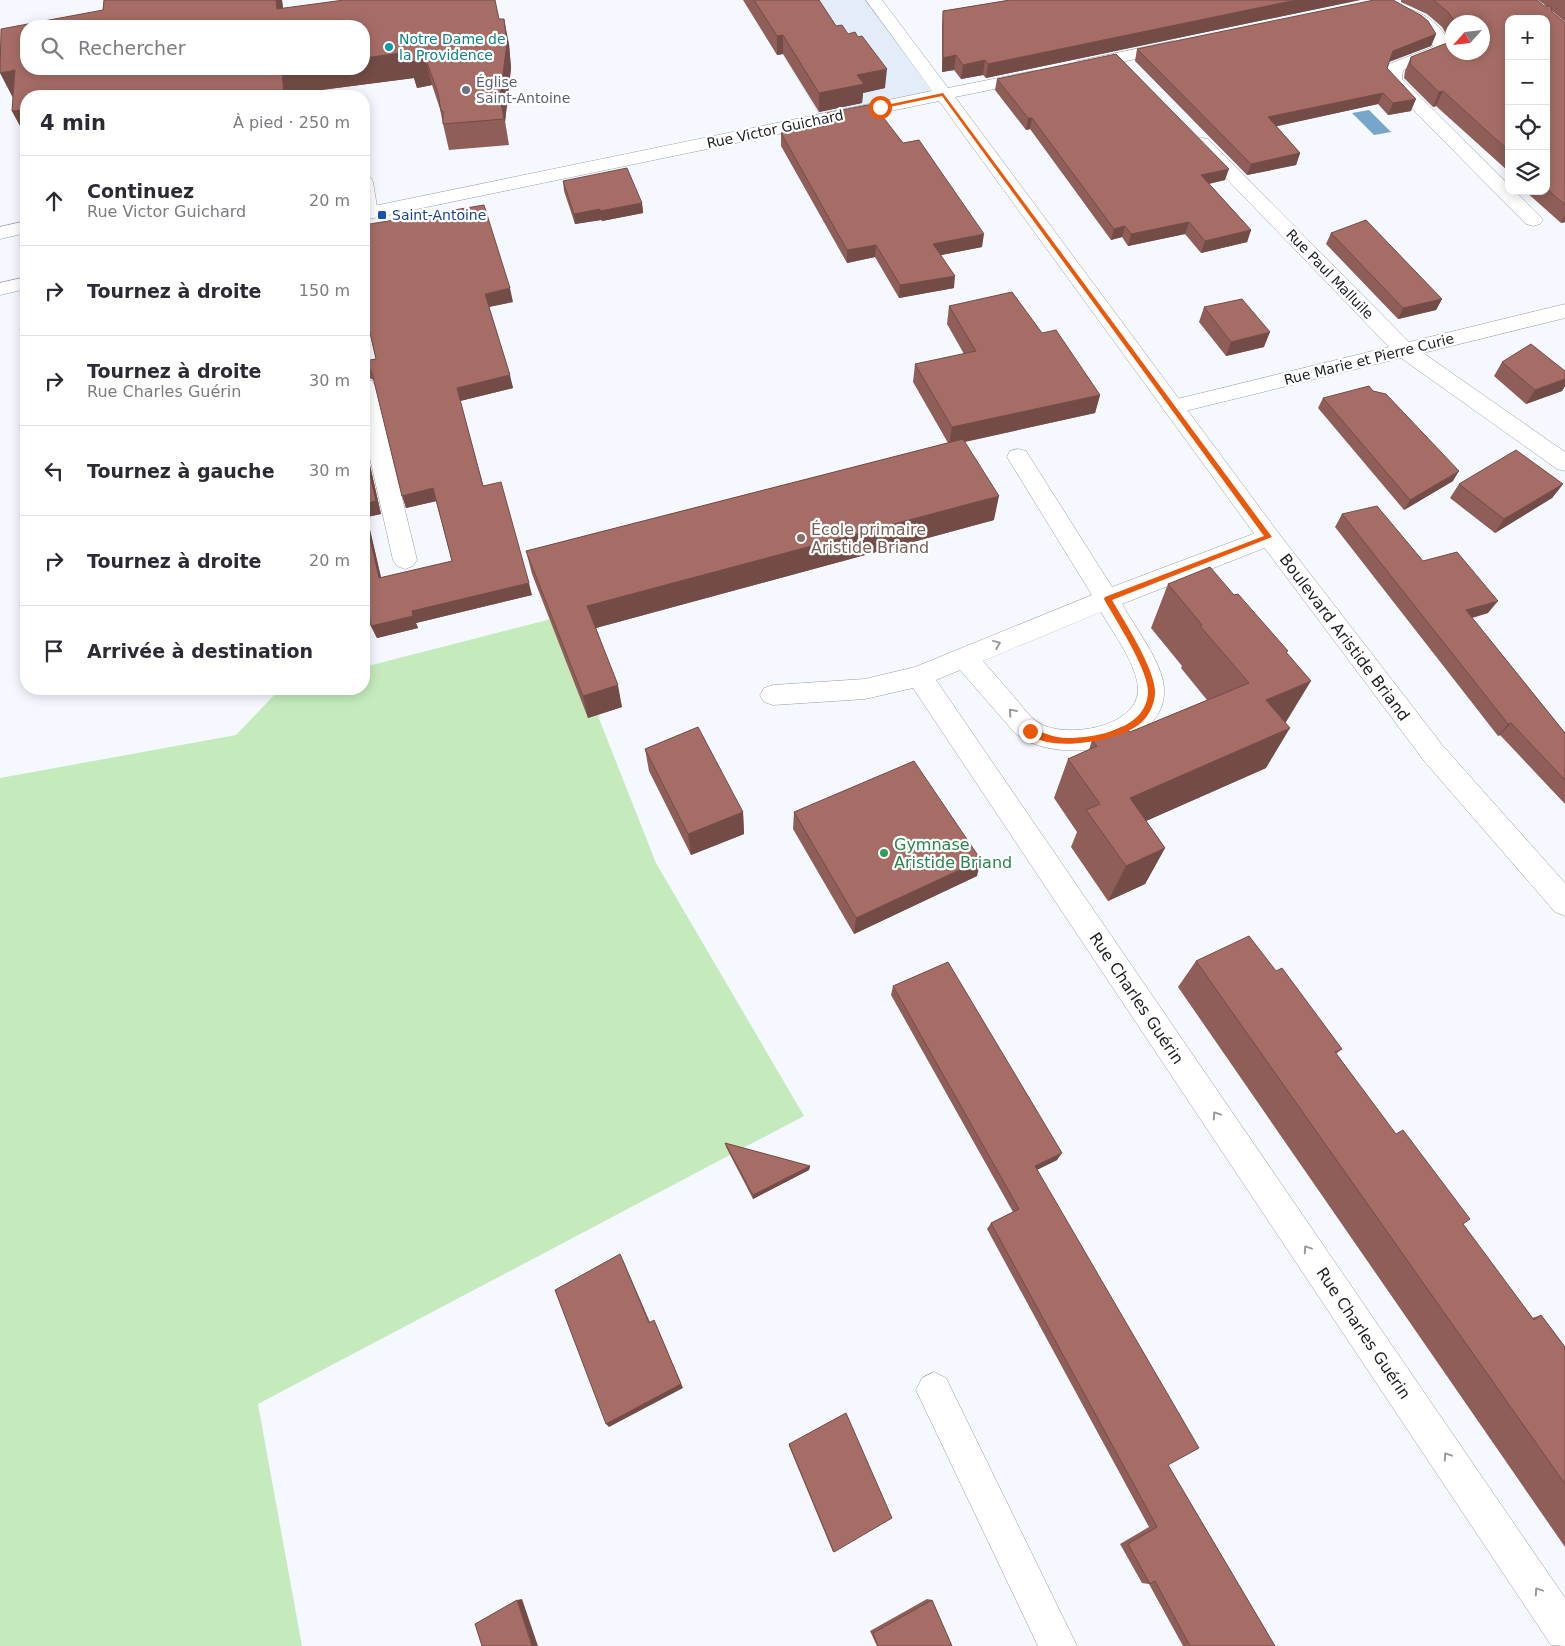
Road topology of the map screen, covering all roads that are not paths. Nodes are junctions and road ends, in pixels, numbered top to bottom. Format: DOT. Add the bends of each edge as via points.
graph roads {
  1 [pos="874,0"];
  2 [pos="1388,1"];
  3 [pos="1185,43"];
  4 [pos="1118,57"];
  5 [pos="1064,69"];
  6 [pos="1046,73"];
  7 [pos="1134,73"];
  8 [pos="943,94"];
  9 [pos="1189,130"];
  10 [pos="370,212"];
  11 [pos="1533,220"];
  12 [pos="20,228"];
  13 [pos="0,233"];
  14 [pos="20,284"];
  15 [pos="0,289"];
  16 [pos="1565,310"];
  17 [pos="1404,350"];
  18 [pos="1173,407"];
  19 [pos="370,411"];
  20 [pos="1018,457"];
  21 [pos="1565,464"];
  22 [pos="1268,537"];
  23 [pos="405,560"];
  24 [pos="1108,599"];
  25 [pos="965,657"];
  26 [pos="919,676"];
  27 [pos="773,695"];
  28 [pos="1565,903"];
  29 [pos="934,1390"];
  30 [pos="1565,1631"];
  31 [pos="1058,1646"];
  1 -- 8 [label="street, Boulevard Aristide Briand"];
  2 -- 11 [label="street" via="1438,33 1442,49 1407,60 1395,68 1393,80"];
  3 -- 4 [label="street"];
  4 -- 5 [label="street"];
  4 -- 7 [label="street"];
  6 -- 8 [label="street, Rue Victor Guichard"];
  8 -- 10 [label="street, Rue Victor Guichard"];
  8 -- 18 [label="street, Boulevard Aristide Briand"];
  9 -- 17 [label="street, Rue Paul Malluile"];
  12 -- 13 [label="street"];
  14 -- 15 [label="street"];
  16 -- 17 [label="street, Rue Marie et Pierre Curie"];
  17 -- 18 [label="street, Rue Marie et Pierre Curie"];
  17 -- 21 [label="street, Rue Paul Malluile"];
  18 -- 22 [label="street, Boulevard Aristide Briand"];
  19 -- 23 [label="street"];
  20 -- 24 [label="street"];
  22 -- 24 [label="street"];
  22 -- 28 [label="street, Boulevard Aristide Briand" via="1434,754"];
  25 -- 24 [label="street, one-way"];
  24 -- 25 [label="street, one-way" via="1147,671 1152,692 1148,707 1139,720 1122,731 1066,741 1042,737 1018,719"];
  25 -- 26 [label="street"];
  26 -- 27 [label="street" via="865,689"];
  30 -- 26 [label="street, Rue Charles Guérin, one-way"];
  29 -- 31 [label="street"];
}
